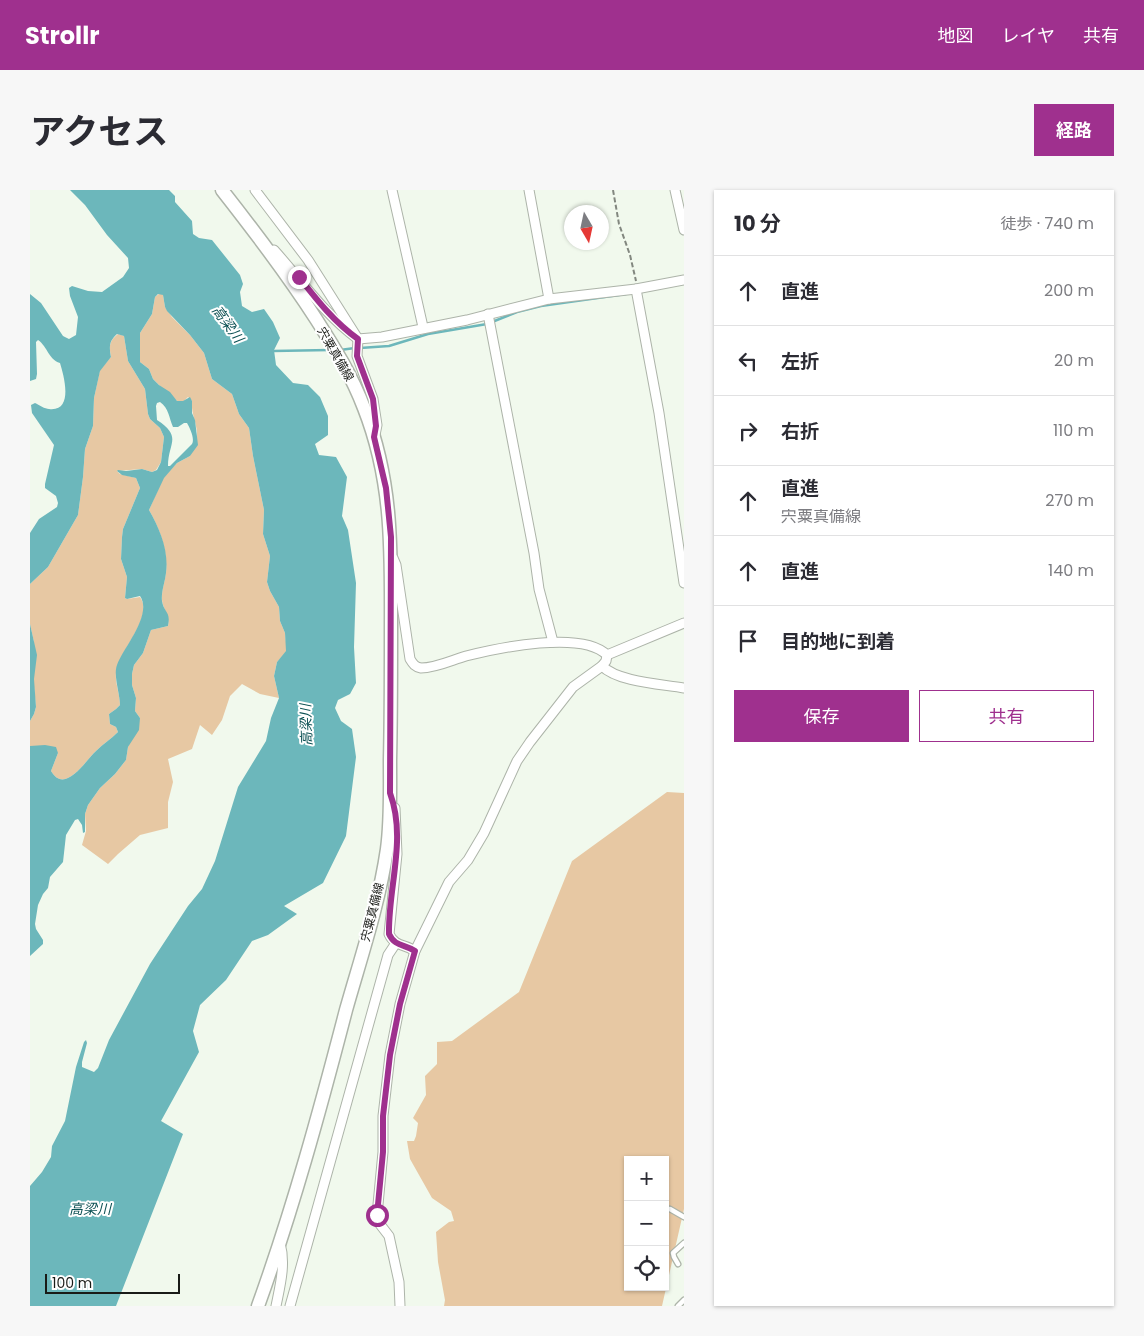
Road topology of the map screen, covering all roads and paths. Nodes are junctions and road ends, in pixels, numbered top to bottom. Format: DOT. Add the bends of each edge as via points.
graph roads {
  1 [pos="222,190"];
  2 [pos="255,190"];
  3 [pos="392,190"];
  4 [pos="529,190"];
  5 [pos="613,190"];
  6 [pos="674,190"];
  7 [pos="684,230"];
  8 [pos="255,232"];
  9 [pos="684,280"];
  10 [pos="636,289"];
  11 [pos="549,299"];
  12 [pos="488,314"];
  13 [pos="424,328"];
  14 [pos="358,339"];
  15 [pos="374,437"];
  16 [pos="391,556"];
  17 [pos="684,583"];
  18 [pos="684,623"];
  19 [pos="553,642"];
  20 [pos="607,655"];
  21 [pos="602,666"];
  22 [pos="684,688"];
  23 [pos="390,793"];
  24 [pos="396,943"];
  25 [pos="415,951"];
  26 [pos="670,1209"];
  27 [pos="684,1217"];
  28 [pos="280,1243"];
  29 [pos="684,1243"];
  30 [pos="678,1264"];
  31 [pos="684,1300"];
  32 [pos="258,1306"];
  33 [pos="276,1306"];
  34 [pos="290,1306"];
  35 [pos="400,1306"];
  36 [pos="678,1306"];
  1 -- 8 [label="main road, 宍粟真備線"];
  2 -- 14 [label="street" via="308,260"];
  3 -- 13 [label="street"];
  4 -- 11 [label="street"];
  5 -- 10 [label="path"];
  6 -- 7 [label="street"];
  8 -- 14 [label="street" via="342,328"];
  8 -- 15 [label="main road, 宍粟真備線" via="332,343 364,408"];
  9 -- 10 [label="street"];
  10 -- 11 [label="street"];
  10 -- 17 [label="street" via="659,413"];
  11 -- 12 [label="street"];
  12 -- 13 [label="street"];
  12 -- 19 [label="street" via="539,589"];
  13 -- 14 [label="street"];
  14 -- 15 [label="street" via="357,356 373,399"];
  15 -- 16 [label="main road, 宍粟真備線" via="386,488"];
  16 -- 19 [label="street" via="396,565 409,650 414,665 419,668 493,649"];
  16 -- 23 [label="main road, 宍粟真備線"];
  18 -- 20 [label="street"];
  19 -- 20 [label="street" via="580,642"];
  20 -- 21 [label="street"];
  21 -- 22 [label="street" via="607,672 627,678"];
  21 -- 25 [label="street" via="573,687 517,761 484,833 468,860 449,882"];
  23 -- 24 [label="street" via="395,806 396,854 389,934"];
  23 -- 28 [label="main road, 宍粟真備線" via="386,851 375,909"];
  24 -- 25 [label="street"];
  24 -- 34 [label="street" via="388,955"];
  25 -- 35 [label="street" via="390,1055 377,1215 378,1223 389,1236 397,1267"];
  26 -- 27 [label="lane"];
  28 -- 32 [label="main road, 宍粟真備線"];
  28 -- 33 [label="street" via="282,1270"];
  29 -- 30 [label="lane" via="673,1253"];
  31 -- 36 [label="lane"];
}
